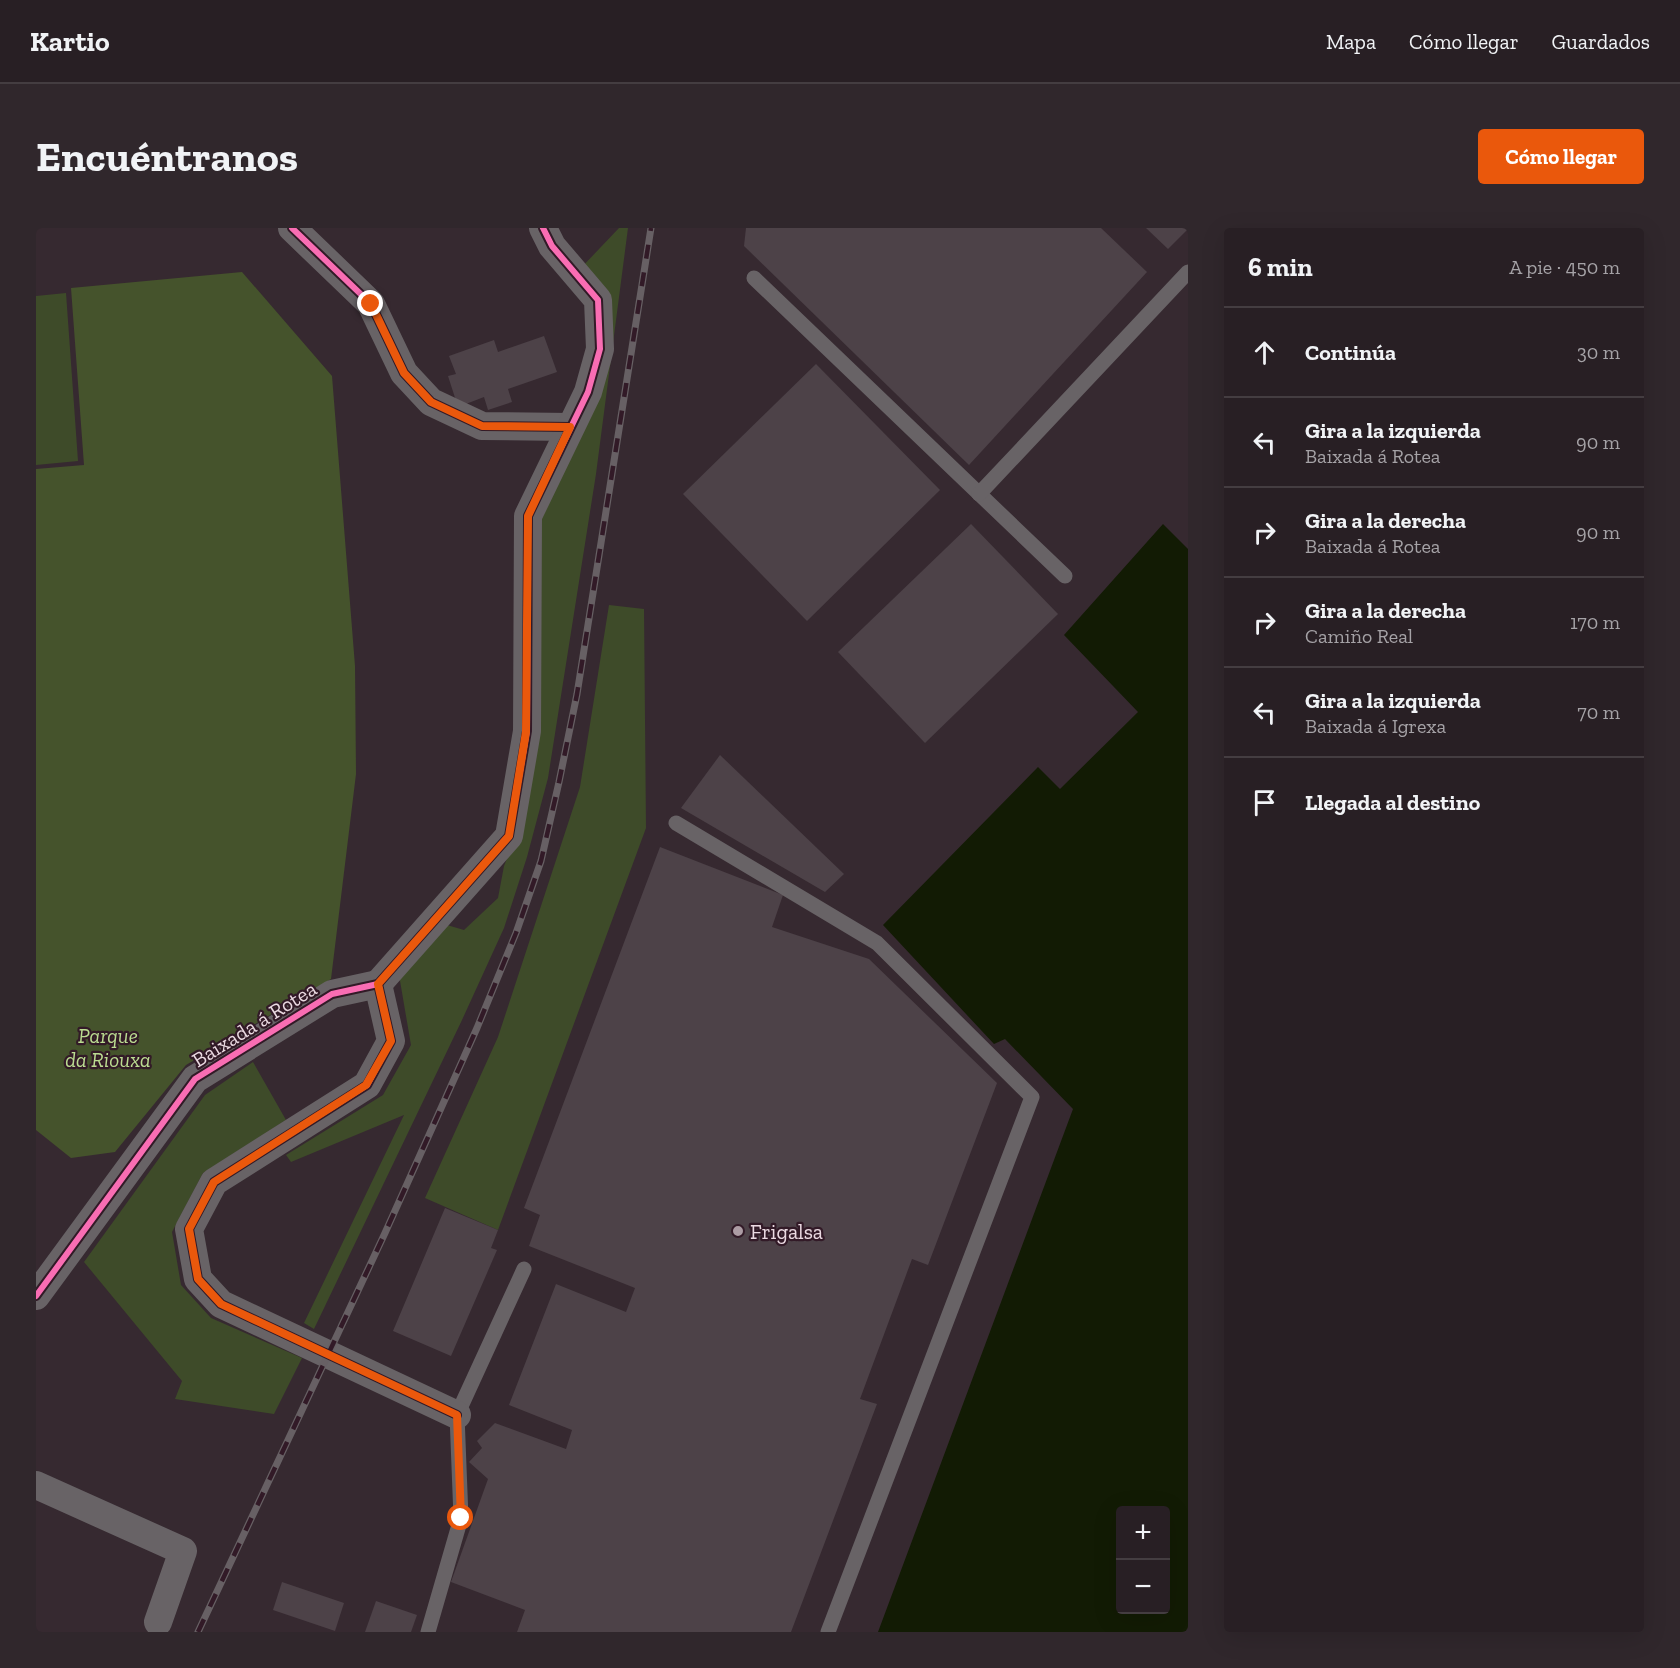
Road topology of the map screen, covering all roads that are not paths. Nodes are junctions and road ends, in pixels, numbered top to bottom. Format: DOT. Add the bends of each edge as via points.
graph roads {
  1 [pos="292,228"];
  2 [pos="543,228"];
  3 [pos="1188,272"];
  4 [pos="754,278"];
  5 [pos="570,427"];
  6 [pos="979,494"];
  7 [pos="1065,576"];
  8 [pos="676,824"];
  9 [pos="378,984"];
  10 [pos="524,1269"];
  11 [pos="36,1296"];
  12 [pos="457,1415"];
  13 [pos="36,1485"];
  14 [pos="158,1622"];
  15 [pos="428,1632"];
  16 [pos="828,1632"];
  1 -- 5 [label="street" via="371,304 404,373 431,402 482,426"];
  2 -- 5 [label="street" via="552,246 598,300 600,349 588,392"];
  3 -- 6 [label="lane"];
  4 -- 6 [label="lane"];
  5 -- 9 [label="street" via="528,516 526,732 509,836"];
  6 -- 7 [label="lane"];
  8 -- 16 [label="lane" via="877,943 1032,1097"];
  9 -- 11 [label="street, Baixada á Rotea" via="332,994 195,1079"];
  9 -- 12 [label="street" via="391,1041 366,1085 214,1182 189,1229 198,1279 221,1304"];
  10 -- 12 [label="lane"];
  12 -- 15 [label="lane" via="461,1518"];
  13 -- 14 [label="street" via="183,1551"];
}
